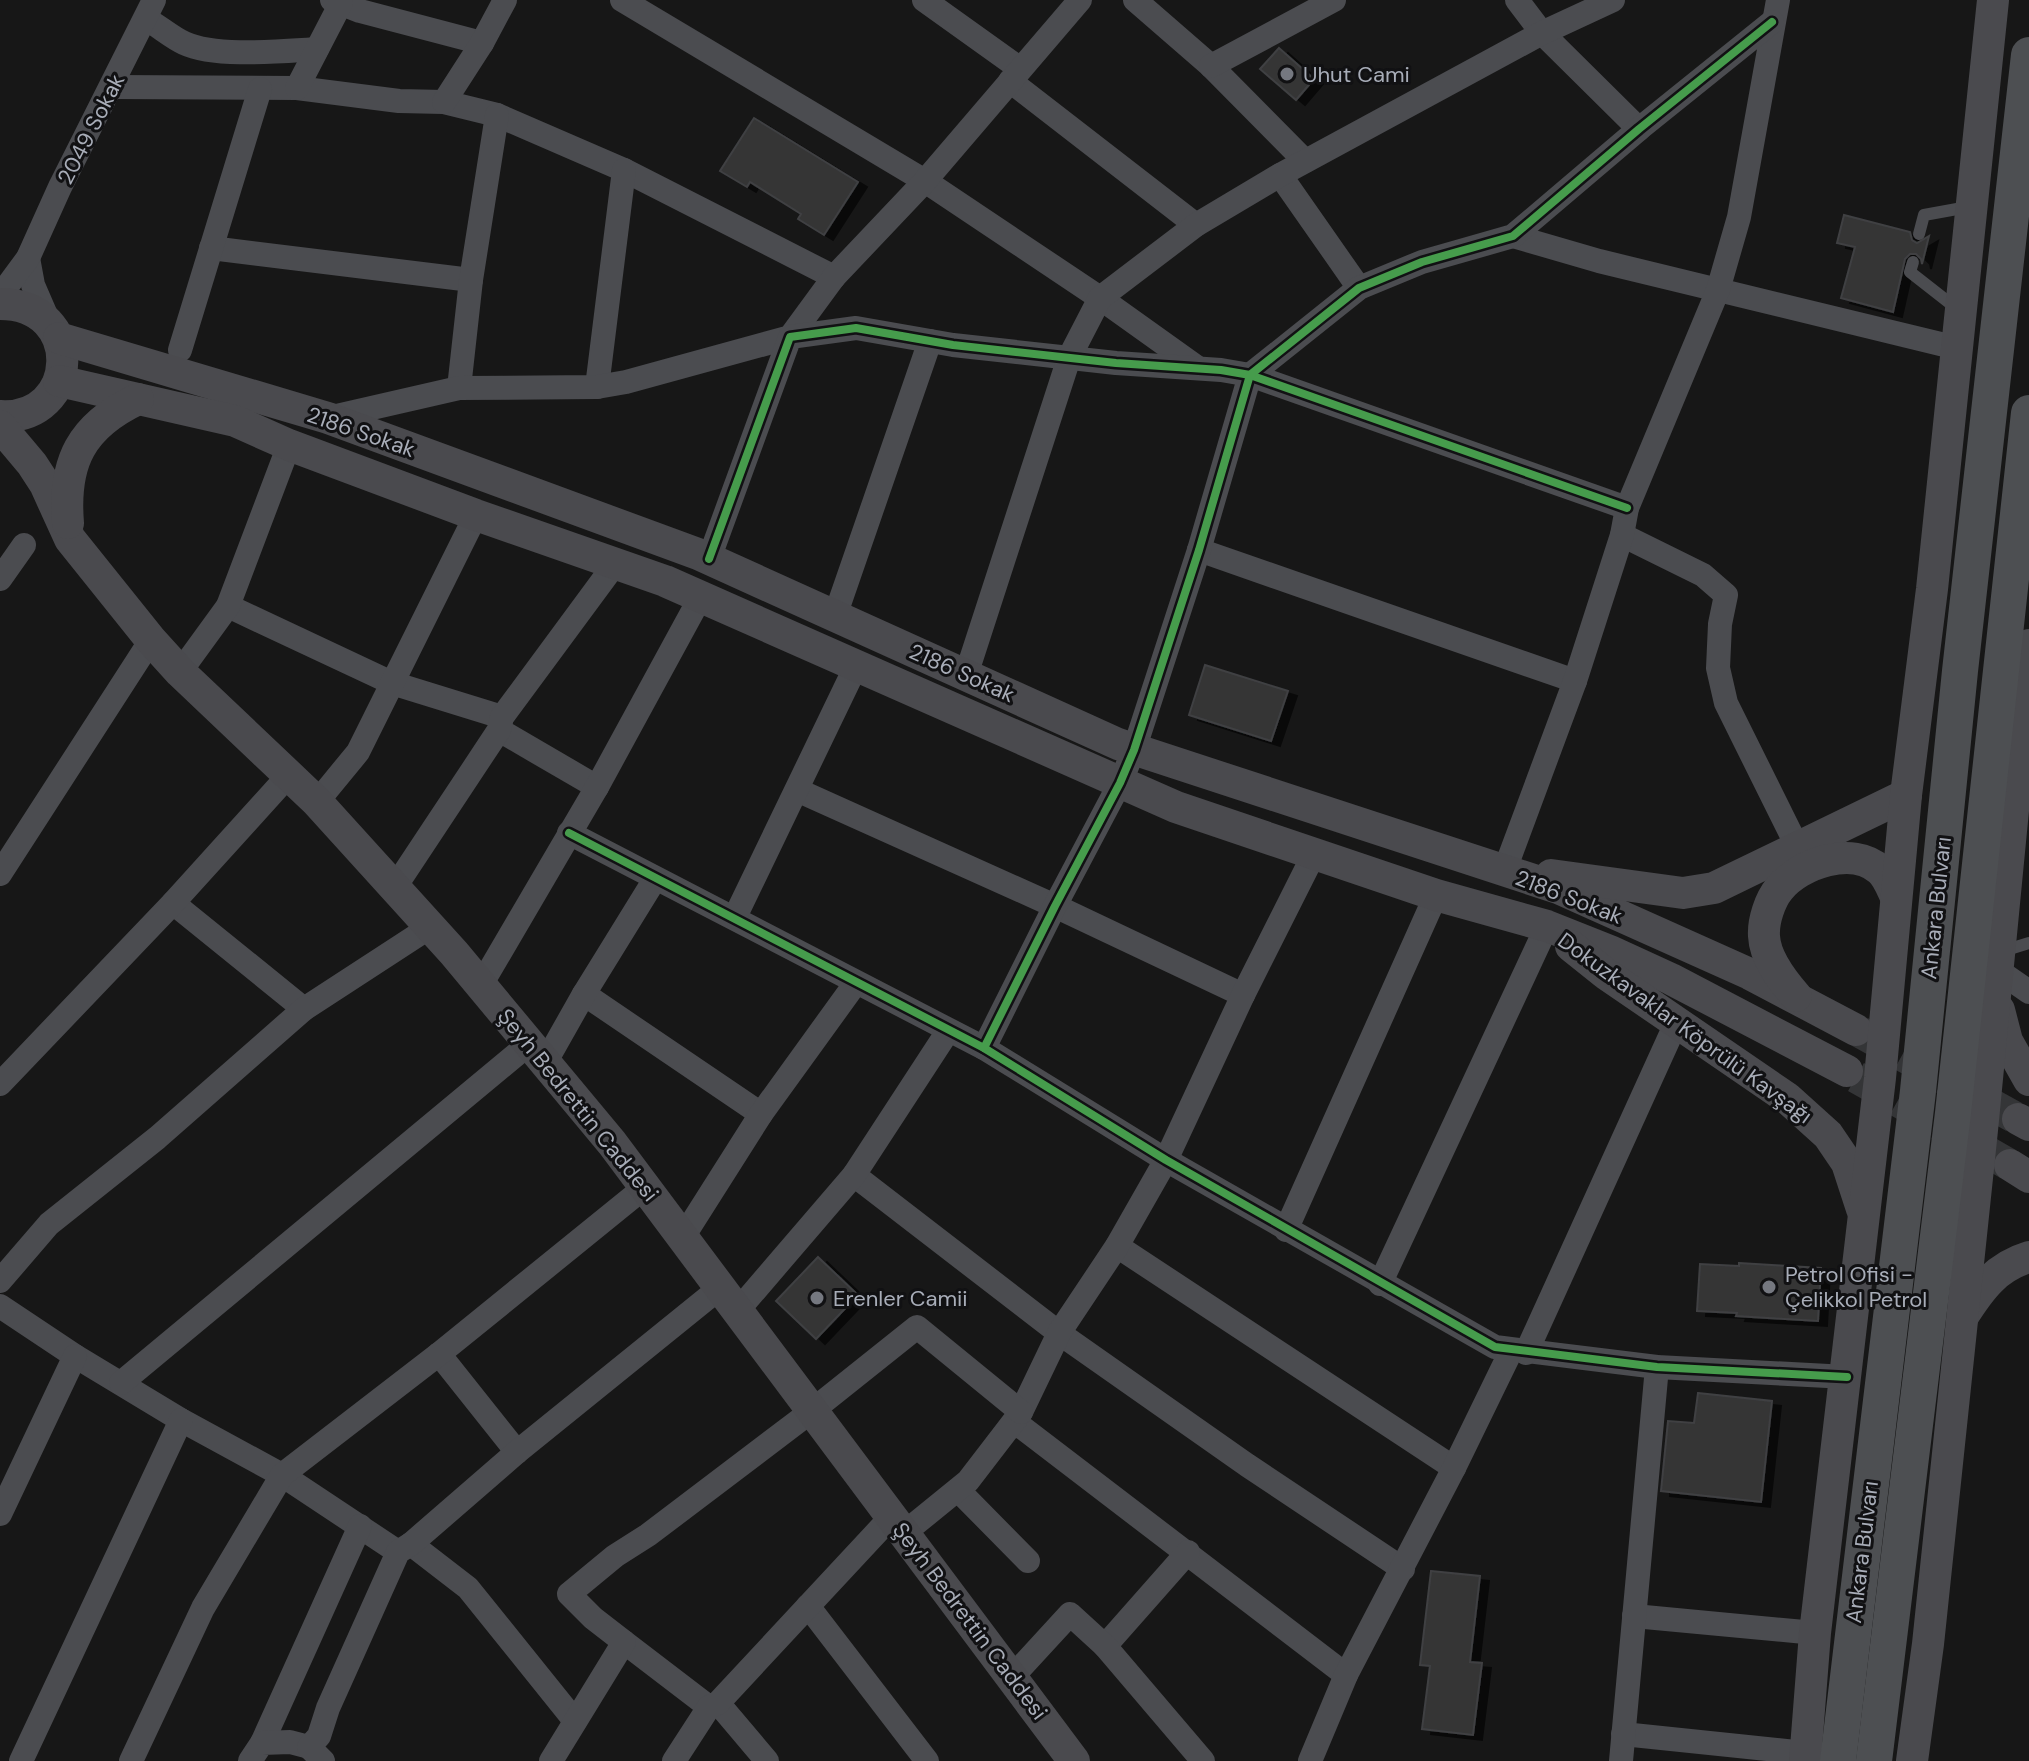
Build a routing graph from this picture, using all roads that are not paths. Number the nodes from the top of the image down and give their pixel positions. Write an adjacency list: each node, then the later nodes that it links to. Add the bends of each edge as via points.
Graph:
1 (505, 0): 15 (street)
2 (622, 0): 29 (street)
3 (924, 0): 19 (street)
4 (1080, 0): 19 (street)
5 (1135, 0): 18 (street)
6 (1334, 0): 18 (street)
7 (1517, 0): 14 (street)
8 (1613, 0): 14 (street)
9 (1993, 0): 30 (main road, Ankara Bulvarı)
10 (337, 2): 12 (street, via 360,11); 16 (street)
11 (150, 9): 16 (street, via 186,44 259,52); 20 (street, 2049 Sokak)
12 (405, 11): 15 (street)
13 (1775, 11): 25 (street); 40 (street, via 1739,217)
14 (1542, 33): 25 (street); 26 (street)
15 (482, 43): 23 (street)
16 (317, 49): 21 (street)
17 (2029, 55): 150 (main road, Ankara Bulvarı, via 1918,1091)
18 (1211, 66): 26 (street)
19 (1015, 75): 29 (street); 31 (street)
20 (113, 87): 22 (street); 35 (street, 2049 Sokak)
21 (297, 88): 22 (street); 23 (street)
22 (260, 89): 34 (street)
23 (444, 102): 24 (street)
24 (497, 115): 27 (street); 38 (street)
25 (1639, 129): 33 (street)
26 (1305, 161): 28 (street)
27 (624, 170): 37 (street); 53 (street)
28 (1280, 175): 31 (street); 39 (street)
29 (925, 181): 37 (street); 42 (street)
30 (1971, 206): 32 (lane, via 1924,215); 44 (main road, Ankara Bulvarı)
31 (1196, 225): 42 (street)
32 (1919, 234)
33 (1513, 236): 39 (street, via 1422,262); 40 (street)
34 (211, 248): 38 (street); 49 (street)
35 (28, 258): 41 (street, 2049 Sokak); 45 (street, via 33,285)
36 (1913, 262): 44 (lane, via 1910,272)
37 (834, 277): 46 (street)
38 (471, 280): 54 (street)
39 (1359, 288): 52 (street)
40 (1718, 290): 48 (street); 63 (street)
41 (0, 296)
42 (1100, 298): 50 (street); 51 (street)
43 (0, 304): 45 (main road, 2186 Sokak, via 34,310)
44 (1961, 311): 48 (main road, Ankara Bulvarı)
45 (54, 330): 55 (main road, Şeyh Bedrettin Caddesi, via 63,357); 59 (main road, 2186 Sokak)
46 (790, 337): 47 (street, via 856,328); 53 (street); 69 (street)
47 (930, 341): 50 (street); 74 (street)
48 (1957, 348): 89 (main road, Ankara Bulvarı)
49 (180, 350)
50 (1069, 358): 51 (street); 79 (street)
51 (1198, 368): 52 (street)
52 (1250, 375): 63 (street); 68 (street)
53 (597, 387): 54 (street)
54 (459, 388): 59 (street)
55 (52, 391): 56 (main road, 2186 Sokak); 58 (main road, via 40,406); 62 (main road, Şeyh Bedrettin Caddesi, via 40,437)
56 (138, 399): 61 (main road, 2186 Sokak, via 235,421); 66 (main road, via 94,426 79,450 66,496)
57 (2029, 413): 149 (main road, Ankara Bulvarı)
58 (0, 416)
59 (328, 418): 69 (main road, 2186 Sokak)
60 (0, 426): 62 (main road, Şeyh Bedrettin Caddesi)
61 (289, 445): 64 (main road, 2186 Sokak); 73 (street)
62 (45, 484): 66 (main road, Şeyh Bedrettin Caddesi)
63 (1627, 508): 65 (street)
64 (476, 515): 70 (main road, 2186 Sokak); 81 (street)
65 (1622, 535): 80 (street); 92 (street, via 1703,575 1726,595 1718,668 1726,703)
66 (70, 539): 75 (main road, Şeyh Bedrettin Caddesi)
67 (24, 545): 71 (street)
68 (1199, 550): 80 (street); 83 (street)
69 (709, 559): 74 (main road, 2186 Sokak)
70 (615, 564): 72 (main road, 2186 Sokak); 82 (street)
71 (0, 579)
72 (700, 598): 77 (main road, 2186 Sokak); 87 (street)
73 (228, 606): 78 (street); 81 (street)
74 (835, 616): 79 (main road, 2186 Sokak)
75 (151, 640): 78 (main road, Şeyh Bedrettin Caddesi); 95 (street)
76 (2029, 645): 84 (main road)
77 (856, 666): 86 (main road, 2186 Sokak); 88 (street)
78 (180, 672): 85 (main road, Şeyh Bedrettin Caddesi)
79 (966, 675): 83 (main road, 2186 Sokak)
80 (1575, 681): 94 (street)
81 (392, 683): 82 (street); 90 (street, via 358,752)
82 (500, 724): 87 (street); 97 (street)
83 (1134, 750): 86 (street); 94 (main road, 2186 Sokak)
84 (2024, 762): 105 (main road)
85 (288, 776): 90 (main road, Şeyh Bedrettin Caddesi); 100 (street)
86 (1120, 783): 93 (main road, 2186 Sokak); 101 (street)
87 (597, 787): 91 (street)
88 (797, 790): 101 (street); 102 (street)
89 (1906, 795): 92 (main road); 99 (main road, Ankara Bulvarı)
90 (317, 802): 97 (main road, Şeyh Bedrettin Caddesi)
91 (569, 833): 96 (street); 107 (street)
92 (1797, 846): 94 (main road, via 1714,888 1683,893)
93 (1314, 854): 98 (main road, 2186 Sokak); 110 (street)
94 (1504, 872): 111 (main road, 2186 Sokak, via 1572,894)
95 (0, 874)
96 (655, 879): 102 (street); 109 (street)
97 (395, 887): 104 (main road, Şeyh Bedrettin Caddesi)
98 (1436, 895): 103 (main road, 2186 Sokak); 126 (street)
99 (1896, 897): 111 (main road, via 1880,870 1853,859 1815,864 1779,889 1764,938 1780,977); 125 (main road, Ankara Bulvarı)
100 (173, 903): 112 (street); 120 (street)
101 (1055, 906): 110 (street); 116 (street)
102 (735, 917): 106 (street)
103 (1547, 926): 113 (main road, Dokuzkavaklar Köprülü Kavşağı); 118 (main road, 2186 Sokak, via 1671,979); 131 (street)
104 (430, 927): 107 (main road, Şeyh Bedrettin Caddesi); 112 (street)
105 (2005, 964): 108 (street); 119 (main road, via 2007,1041); 134 (main road)
106 (855, 984): 115 (street); 121 (street)
107 (481, 985): 117 (main road, Şeyh Bedrettin Caddesi)
108 (2029, 992)
109 (584, 994): 117 (street); 121 (street)
110 (1243, 995): 122 (street)
111 (1800, 1001): 114 (main road, 2186 Sokak)
112 (304, 1009): 130 (street, via 49,1224)
113 (1677, 1021): 125 (main road, Dokuzkavaklar Köprülü Kavşağı, via 1787,1098 1828,1135 1847,1163); 136 (street)
114 (1856, 1030)
115 (948, 1031): 116 (street); 123 (street)
116 (984, 1048): 122 (street)
117 (538, 1053): 124 (main road, Şeyh Bedrettin Caddesi); 140 (street)
118 (1847, 1071)
119 (2029, 1080)
120 (0, 1084)
121 (761, 1114): 127 (street)
122 (1166, 1160): 126 (street); 128 (street)
123 (854, 1175): 132 (street); 135 (street)
124 (645, 1187): 127 (main road, Şeyh Bedrettin Caddesi); 137 (street)
125 (1865, 1217): 141 (main road, Ankara Bulvarı)
126 (1286, 1230): 131 (street)
127 (683, 1237): 132 (main road, Şeyh Bedrettin Caddesi)
128 (1117, 1246): 135 (street); 147 (street)
129 (2029, 1257): 134 (main road, via 2002,1267)
130 (0, 1281)
131 (1380, 1284): 136 (street, via 1495,1347)
132 (730, 1298): 143 (main road, Şeyh Bedrettin Caddesi); 146 (street)
133 (0, 1306): 138 (street)
134 (1961, 1319): 142 (main road)
135 (1059, 1333): 144 (street); 158 (street)
136 (1519, 1352): 139 (street); 147 (street)
137 (439, 1354): 146 (street); 148 (street)
138 (75, 1356): 140 (street); 152 (street)
139 (1657, 1367): 141 (street); 160 (street)
140 (121, 1383): 145 (street)
141 (1845, 1392): 150 (main road); 161 (main road, Ankara Bulvarı)
142 (1953, 1400): 149 (main road); 183 (main road)
143 (813, 1410): 144 (street, via 917,1327); 153 (main road, Şeyh Bedrettin Caddesi); 162 (street, via 569,1594)
144 (1018, 1417): 151 (street); 156 (street)
145 (181, 1420): 148 (street); 172 (street)
146 (517, 1452): 155 (street)
147 (1454, 1468): 158 (street)
148 (282, 1475): 154 (street); 173 (street, via 203,1608)
149 (1909, 1482): 182 (main road, Ankara Bulvarı)
150 (1869, 1487): 171 (main road, Ankara Bulvarı)
151 (958, 1490): 153 (street); 157 (street)
152 (0, 1514)
153 (898, 1525): 159 (street); 165 (main road, Şeyh Bedrettin Caddesi)
154 (360, 1526): 155 (street); 169 (street)
155 (405, 1548): 167 (street, via 468,1588); 170 (street, via 328,1708)
156 (1188, 1552): 163 (street); 164 (street)
157 (1028, 1561)
158 (1403, 1569): 164 (street)
159 (808, 1606): 166 (street); 177 (street)
160 (1634, 1616): 161 (street); 168 (street)
161 (1815, 1633): 171 (main road, Ankara Bulvarı)
162 (624, 1642): 166 (street); 167 (street)
163 (1105, 1646): 165 (street, via 1070,1614); 179 (street)
164 (1346, 1675): 180 (street)
165 (1012, 1677): 178 (main road, Şeyh Bedrettin Caddesi)
166 (714, 1705): 175 (street); 176 (street)
167 (575, 1721): 174 (street)
168 (1623, 1734): 171 (street); 181 (street)
169 (256, 1752): 170 (street, via 290,1742)
170 (316, 1754)
171 (1816, 1758)
172 (21, 1761)
173 (131, 1761)
174 (551, 1761)
175 (674, 1761)
176 (767, 1761)
177 (927, 1761)
178 (1074, 1761)
179 (1203, 1761)
180 (1310, 1761)
181 (1621, 1761)
182 (1874, 1761)
183 (1912, 1761)

